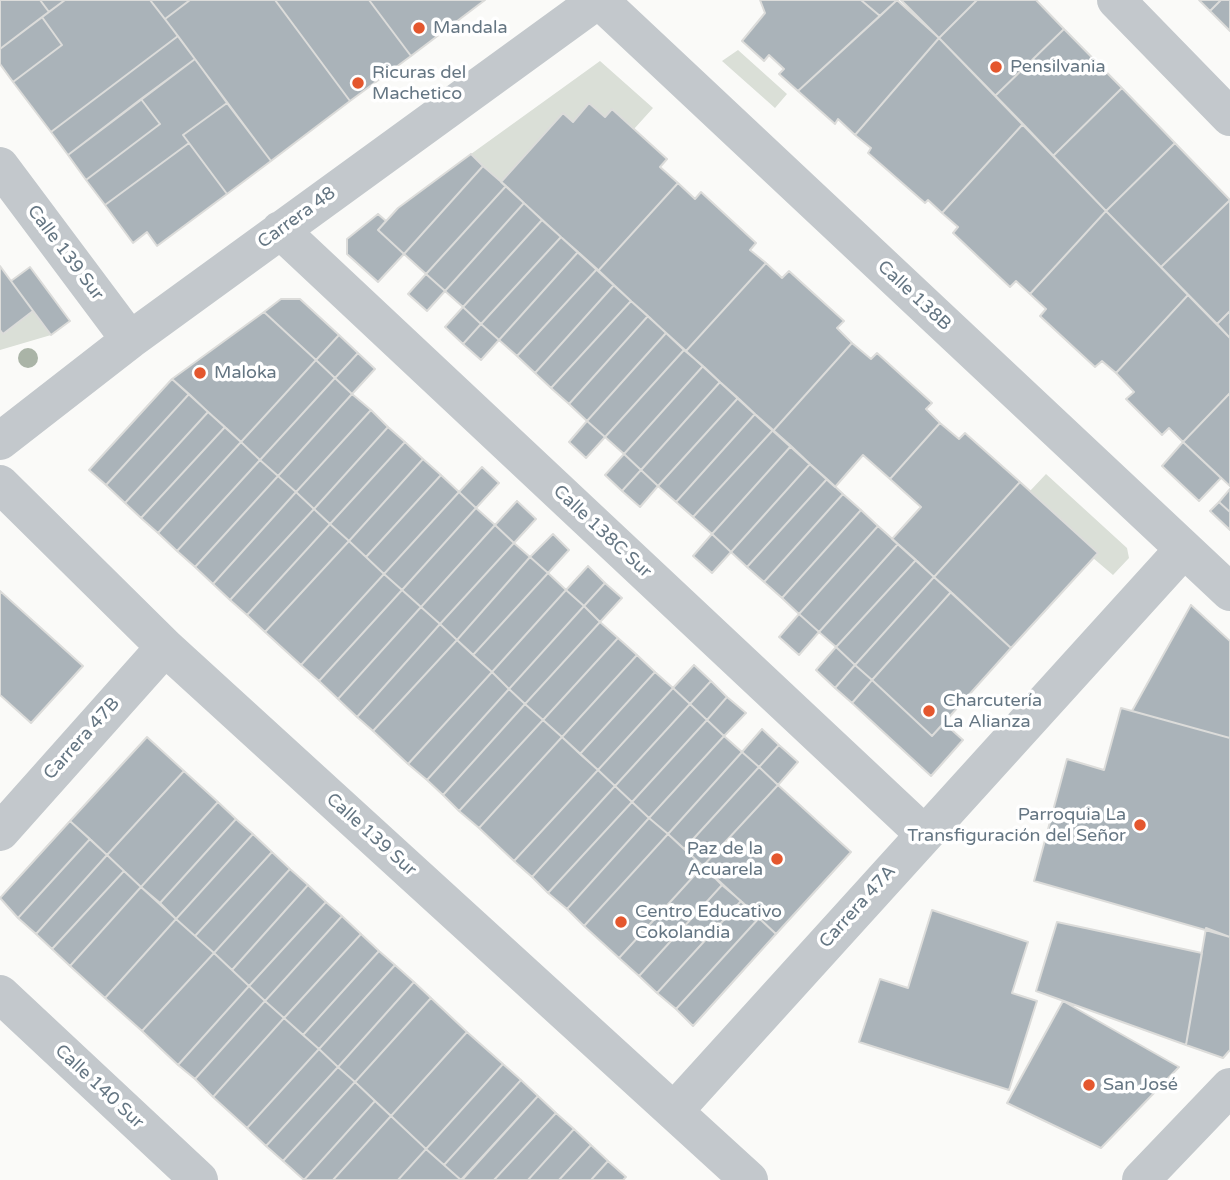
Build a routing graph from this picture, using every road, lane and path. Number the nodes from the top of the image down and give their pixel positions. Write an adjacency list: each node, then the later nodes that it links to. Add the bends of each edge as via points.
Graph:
1 (599, 0): 5 (street, Carrera 48); 9 (street, Calle 138B)
2 (1116, 0): 3 (street)
3 (1230, 117)
4 (0, 166): 6 (street, Calle 139 Sur)
5 (279, 230): 6 (street, Carrera 48); 13 (street, Calle 138C Sur)
6 (130, 340): 7 (street, Carrera 48)
7 (0, 441)
8 (0, 484): 11 (street, Calle 139 Sur)
9 (1184, 549): 10 (street, Calle 138B); 13 (street, Carrera 47A)
10 (1230, 592)
11 (165, 648): 12 (street, Carrera 47B); 16 (street, Calle 139 Sur)
12 (0, 832)
13 (925, 834): 16 (street, Carrera 47A)
14 (0, 994): 17 (street, Calle 140 Sur)
15 (1227, 1096): 19 (street)
16 (675, 1110): 18 (street, Calle 139 Sur)
17 (199, 1180)
18 (749, 1180)
19 (1141, 1180)

